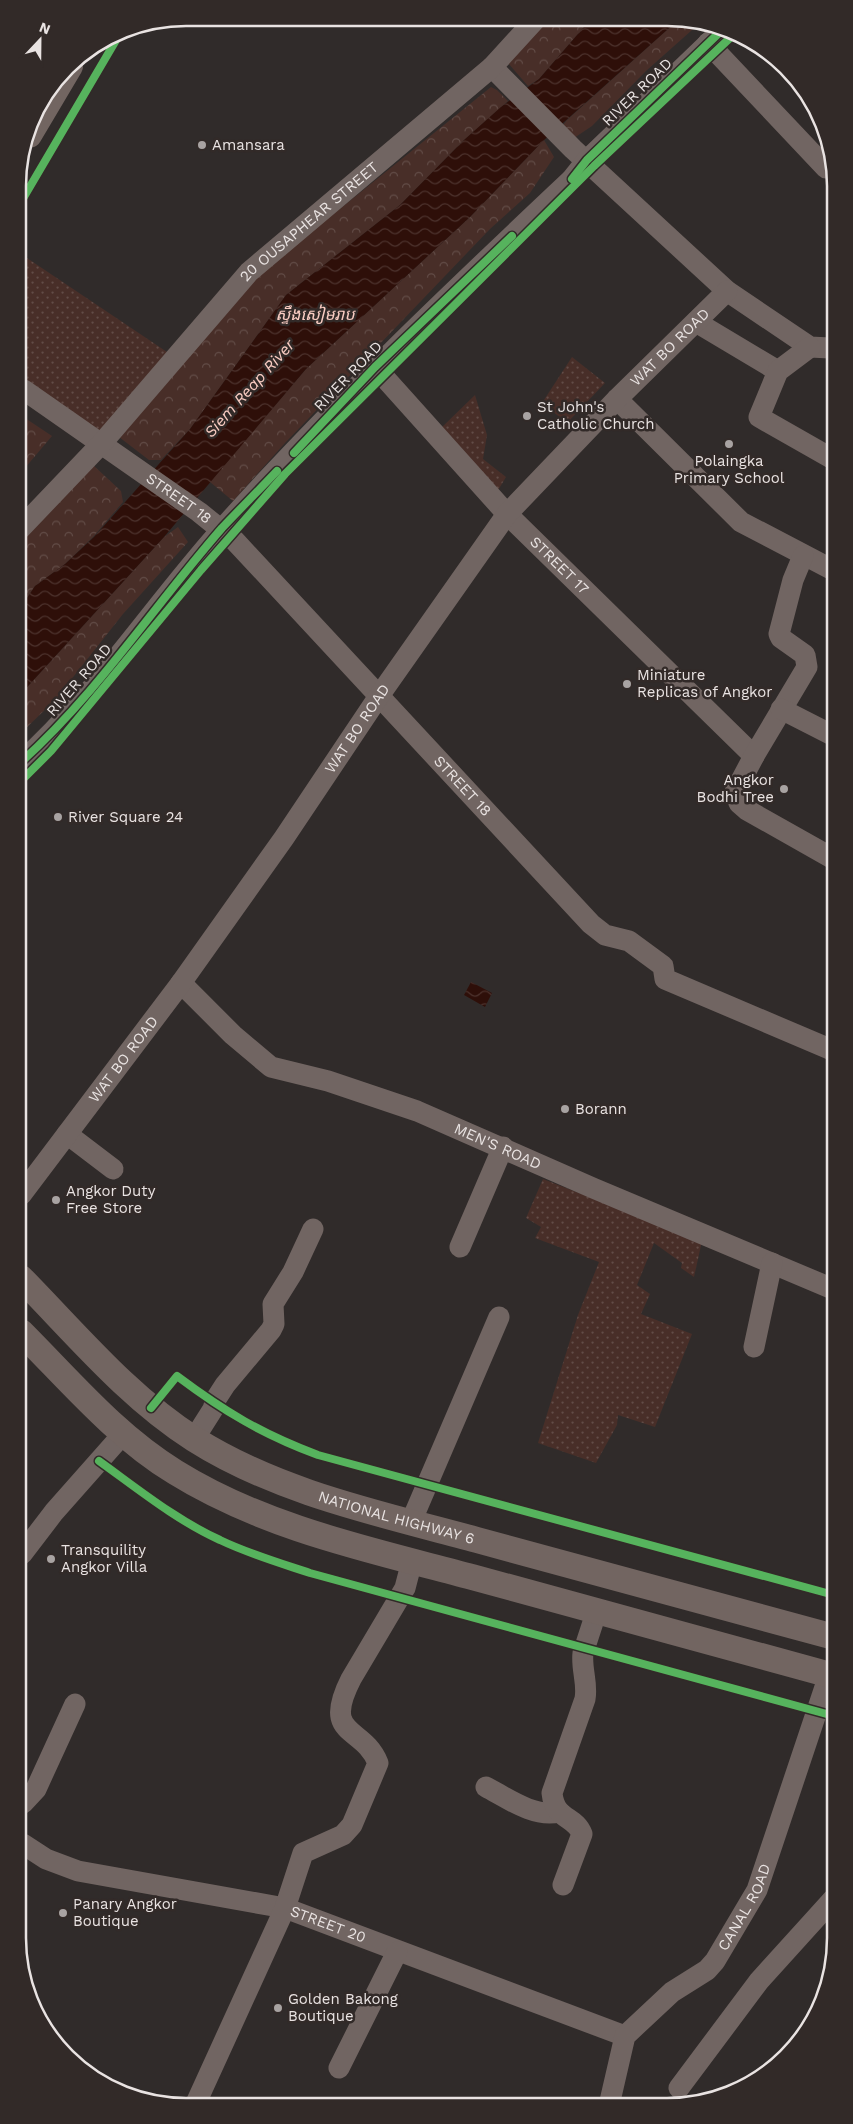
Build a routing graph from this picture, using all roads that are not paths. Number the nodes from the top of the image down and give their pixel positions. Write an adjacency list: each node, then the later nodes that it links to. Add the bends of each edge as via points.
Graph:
1 (527, 26): 3 (street, 20 OUSAPHEAR STREET)
2 (714, 37): 4 (street, RIVER ROAD); 5 (street)
3 (492, 66): 4 (street); 13 (street, 20 OUSAPHEAR STREET, via 249,272)
4 (580, 154): 6 (street); 9 (street, RIVER ROAD, via 571,180)
5 (825, 167)
6 (727, 291): 7 (street, WAT BO ROAD); 8 (street)
7 (696, 322): 10 (street); 12 (street, WAT BO ROAD)
8 (820, 348): 10 (street)
9 (375, 367): 15 (street, STREET 17); 17 (street, RIVER ROAD)
10 (778, 371): 14 (street, via 759,417)
11 (27, 393): 13 (street)
12 (617, 399): 15 (street, WAT BO ROAD); 18 (street, via 741,522)
13 (102, 443): 16 (street, 20 OUSAPHEAR STREET); 17 (street, STREET 18)
14 (827, 456)
15 (507, 514): 20 (street, WAT BO ROAD); 23 (street, STREET 17)
16 (27, 522)
17 (222, 529): 20 (street, STREET 18); 24 (street, RIVER ROAD, via 141,629 48,737)
18 (803, 556): 19 (street); 21 (street, via 779,634 805,655 807,667)
19 (827, 567)
20 (379, 696): 26 (street, WAT BO ROAD); 27 (street, STREET 18, via 591,924 605,935 629,941 663,966 665,979)
21 (781, 709): 22 (street); 23 (street)
22 (827, 732)
23 (754, 756): 25 (street, via 735,792 739,802 747,810)
24 (27, 757)
25 (827, 855)
26 (181, 983): 28 (street, WAT BO ROAD); 29 (street, MEN'S ROAD, via 233,1035 272,1067 328,1081 417,1111)
27 (827, 1048)
28 (67, 1134): 30 (street); 31 (street, WAT BO ROAD)
29 (503, 1147): 33 (street); 34 (street, MEN'S ROAD)
30 (113, 1169)
31 (26, 1187)
32 (313, 1229): 41 (street, via 293,1272 273,1304 274,1324 271,1330 225,1384)
33 (460, 1247)
34 (772, 1263): 36 (street, MEN'S ROAD); 39 (street)
35 (26, 1284): 41 (main road, NATIONAL HIGHWAY 6, via 133,1393)
36 (826, 1286)
37 (499, 1317): 42 (street)
38 (26, 1337): 40 (main road)
39 (754, 1347)
40 (123, 1434): 43 (street); 44 (main road, via 173,1471 250,1511 294,1528)
41 (194, 1439): 42 (main road, NATIONAL HIGHWAY 6, via 225,1457 302,1489)
42 (411, 1522): 46 (main road, NATIONAL HIGHWAY 6)
43 (26, 1548)
44 (412, 1561): 45 (main road); 56 (street, via 405,1588 351,1679 340,1712 346,1729 374,1754 378,1763 352,1825 343,1835 310,1847 303,1853)
45 (597, 1610): 47 (main road); 52 (street, via 582,1660 587,1686 585,1700 552,1793)
46 (826, 1634)
47 (826, 1673)
48 (826, 1692): 58 (street, CANAL ROAD, via 757,1890 749,1904 707,1970 672,1992)
49 (75, 1704): 51 (street, via 36,1789)
50 (486, 1787): 52 (street, via 526,1808 550,1814)
51 (26, 1800)
52 (559, 1812): 54 (street, via 580,1828 582,1834)
53 (26, 1846): 56 (street, STREET 20, via 46,1859 78,1871)
54 (563, 1886)
55 (826, 1907): 60 (street, via 759,1981)
56 (285, 1908): 57 (street, STREET 20); 61 (street)
57 (397, 1952): 58 (street, STREET 20); 59 (street)
58 (625, 2036): 62 (street)
59 (339, 2068)
60 (679, 2088)
61 (198, 2098)
62 (611, 2098)

